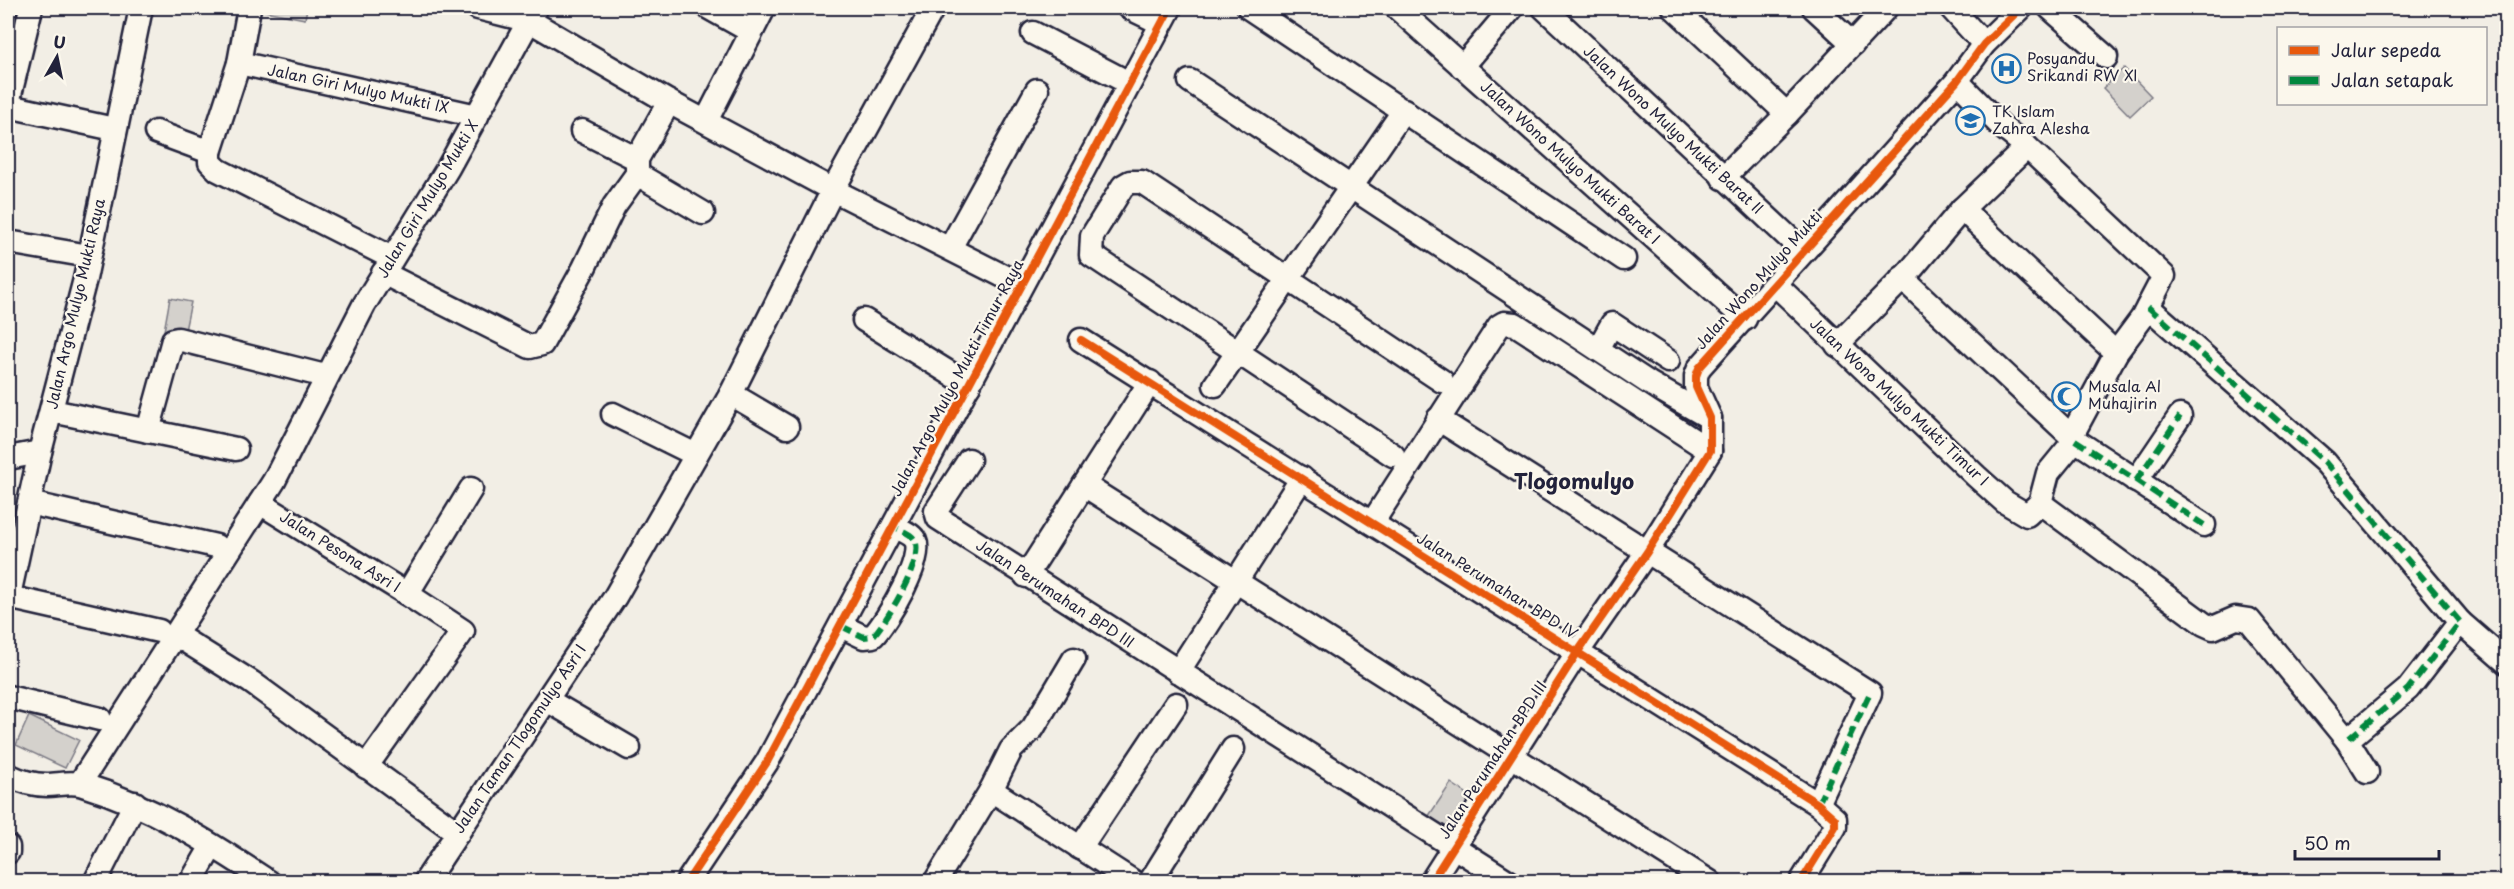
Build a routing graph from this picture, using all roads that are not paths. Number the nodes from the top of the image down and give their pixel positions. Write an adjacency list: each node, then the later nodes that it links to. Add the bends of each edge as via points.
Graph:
1 (31, 8): 33 (street)
2 (141, 8): 38 (street, Jalan Argo Mulyo Mukti Raya)
3 (249, 8): 26 (street)
4 (478, 8): 19 (street)
5 (709, 8): 21 (street)
6 (764, 8): 21 (street)
7 (933, 8): 46 (street, Jalan Taman Tlogomulyo Asri I)
8 (1130, 8): 20 (street)
9 (1248, 8): 34 (street)
10 (1397, 8): 27 (street, Jalan Wono Mulyo Mukti Barat I)
11 (1512, 8): 27 (street)
12 (1545, 8): 44 (street, Jalan Wono Mulyo Mukti Barat II)
13 (1674, 8): 35 (street)
14 (1814, 8): 23 (street)
15 (1886, 8): 23 (street)
16 (1951, 8): 24 (street)
17 (2020, 8): 24 (street, Jalan Wono Mulyo Mukti)
18 (2050, 8): 25 (street)
19 (533, 14): 32 (street); 36 (street, Jalan Giri Mulyo Mukti X)
20 (1166, 15): 30 (street, Jalan Argo Mulyo Mukti Timur Raya)
21 (750, 30): 37 (street)
22 (1033, 33): 30 (street)
23 (1853, 44): 35 (street)
24 (1984, 44): 29 (street, Jalan Wono Mulyo Mukti)
25 (2106, 57)
26 (239, 63): 36 (street, Jalan Giri Mulyo Mukti IX); 42 (street)
27 (1462, 67): 60 (street, Jalan Wono Mulyo Mukti Barat I)
28 (1190, 81): 45 (street)
29 (1957, 81): 41 (street); 51 (street, Jalan Wono Mulyo Mukti)
30 (1129, 83): 58 (street, Jalan Argo Mulyo Mukti Timur Raya)
31 (1036, 90): 50 (street)
32 (669, 102): 37 (street); 43 (street)
33 (8, 104): 38 (street)
34 (1404, 110): 45 (street); 53 (street)
35 (1787, 114): 44 (street)
36 (477, 116): 54 (street, Jalan Giri Mulyo Mukti X)
37 (706, 121): 46 (street, Jalan Argo Mulyo Mukti Timur Raya)
38 (114, 129): 52 (street, Jalan Argo Mulyo Mukti Raya)
39 (582, 131): 43 (street)
40 (156, 132): 42 (street)
41 (2027, 147): 47 (street); 59 (street, via 2164,276)
42 (210, 152): 54 (street, via 210,162 218,170)
43 (637, 167): 48 (street); 54 (street, via 542,344 530,346)
44 (1723, 178): 51 (street, Jalan Wono Mulyo Mukti Barat II)
45 (1351, 187): 55 (street); 64 (street)
46 (832, 190): 50 (street, Jalan Argo Mulyo Mukti Timur Raya); 73 (street, Jalan Taman Tlogomulyo Asri I)
47 (1962, 209): 56 (street); 66 (street)
48 (703, 213)
49 (8, 242): 52 (street)
50 (950, 248): 58 (street, Jalan Argo Mulyo Mukti Timur Raya)
51 (1803, 251): 57 (street, Jalan Wono Mulyo Mukti)
52 (90, 256): 74 (street, Jalan Argo Mulyo Mukti Raya)
53 (1624, 259)
54 (388, 265): 68 (street, Jalan Giri Mulyo Mukti X)
55 (1289, 278): 65 (street); 65 (street, via 1142,182 1123,186 1092,236 1091,255); 69 (street)
56 (1902, 278): 63 (street); 81 (street)
57 (1775, 284): 60 (street, Jalan Wono Mulyo Mukti); 63 (street, Jalan Wono Mulyo Mukti Timur I)
58 (1021, 285): 71 (street, Jalan Argo Mulyo Mukti Timur Raya)
59 (2148, 307): 66 (street); 106 (street, via 2325,462)
60 (1745, 319): 77 (street, Jalan Wono Mulyo Mukti, via 1696,376 1696,387)
61 (864, 320): 71 (street)
62 (1081, 340): 70 (street, Jalan Perumahan BPD IV)
63 (1837, 345): 95 (street, Jalan Wono Mulyo Mukti Timur I, via 2005,502)
64 (1598, 349): 67 (street, via 1612,324); 77 (street)
65 (1238, 351): 72 (street); 86 (street)
66 (2116, 353): 81 (street)
67 (1668, 361)
68 (325, 376): 80 (street, via 173,340); 94 (street)
69 (1442, 381)
70 (1150, 382): 89 (street, Jalan Perumahan BPD IV); 91 (street)
71 (969, 385): 98 (street, Jalan Argo Mulyo Mukti Timur Raya)
72 (1215, 385)
73 (731, 394): 79 (street); 85 (street, Jalan Taman Tlogomulyo Asri I)
74 (52, 411): 80 (street); 84 (street, Jalan Argo Mulyo Mukti Raya)
75 (613, 414): 85 (street)
76 (2180, 416): 90 (street)
77 (1710, 418): 83 (street, Jalan Wono Mulyo Mukti)
78 (1438, 419): 83 (street, via 1499,326 1515,324); 96 (street); 101 (street)
79 (787, 427)
80 (148, 431): 82 (street)
81 (2073, 437): 90 (street); 95 (street, via 2048,473)
82 (236, 449)
83 (1710, 451): 101 (street)
84 (40, 452): 87 (street); 93 (street, Jalan Argo Mulyo Mukti Raya)
85 (696, 455): 114 (street, Jalan Taman Tlogomulyo Asri I, via 615,597)
86 (1392, 455)
87 (8, 458)
88 (969, 460): 102 (street, Jalan Perumahan BPD III, via 936,511 938,519)
89 (1302, 478): 96 (street, Jalan Perumahan BPD IV); 103 (street)
90 (2136, 481): 97 (street)
91 (1084, 485): 102 (street); 103 (street, Jalan Perumahan BPD III)
92 (471, 489): 104 (street, Jalan Pesona Asri I)
93 (28, 503): 99 (street, Jalan Argo Mulyo Mukti Raya); 100 (street)
94 (260, 503): 104 (street, Jalan Pesona Asri I); 108 (street)
95 (2033, 508): 117 (street, Jalan Wono Mulyo Mukti Timur I, via 2204,624 2213,628 2236,618 2249,620)
96 (1371, 523): 109 (street, Jalan Perumahan BPD IV)
97 (2204, 525)
98 (900, 530): 107 (street, Jalan Argo Mulyo Mukti Timur Raya); 107 (street, via 914,539 915,566 876,633 869,637)
99 (14, 545): 105 (street, Jalan Argo Mulyo Mukti Raya)
100 (216, 546)
101 (1647, 552): 109 (street); 127 (street, via 1870,693)
102 (1026, 576): 112 (street, Jalan Perumahan BPD III)
103 (1236, 581): 112 (street); 120 (street, Jalan Perumahan BPD III)
104 (407, 594): 121 (street, via 464,631)
105 (8, 598): 108 (street)
106 (2460, 622): 111 (street); 117 (street, via 2408,689)
107 (849, 630): 138 (street, Jalan Argo Mulyo Mukti Timur Raya)
108 (167, 633): 121 (street, via 251,682); 124 (street)
109 (1577, 653): 120 (street, Jalan Perumahan BPD III); 127 (street, Jalan Perumahan BPD IV)
110 (1074, 659): 125 (street, via 1033,728 1011,750)
111 (2506, 662)
112 (1178, 672): 131 (street, Jalan Perumahan BPD III)
113 (8, 697): 116 (street)
114 (547, 699): 118 (street); 128 (street, Jalan Taman Tlogomulyo Asri I)
115 (1176, 704): 132 (street)
116 (100, 719)
117 (2347, 740): 122 (street, Jalan Wono Mulyo Mukti Timur I)
118 (629, 748)
119 (1233, 749): 141 (street)
120 (1512, 756): 131 (street, Jalan Perumahan BPD III); 144 (street, Jalan Perumahan BPD III)
121 (366, 767): 128 (street)
122 (2367, 772)
123 (8, 775): 124 (street, via 44,785)
124 (80, 783): 126 (street)
125 (991, 790): 132 (street); 139 (street)
126 (135, 803): 129 (street); 134 (street)
127 (1818, 804): 145 (street, Jalan Perumahan BPD IV, via 1835,819 1835,827)
128 (458, 834): 137 (street, Jalan Taman Tlogomulyo Asri I)
129 (212, 846): 135 (street); 136 (street)
130 (8, 847): 133 (street)
131 (1454, 847): 142 (street, Jalan Perumahan BPD III); 143 (street)
132 (1080, 848): 140 (street)
133 (8, 852)
134 (95, 882)
135 (190, 882)
136 (269, 882)
137 (425, 882)
138 (687, 882)
139 (935, 882)
140 (1134, 882)
141 (1150, 882)
142 (1431, 882)
143 (1509, 882)
144 (1710, 882)
145 (1801, 882)

